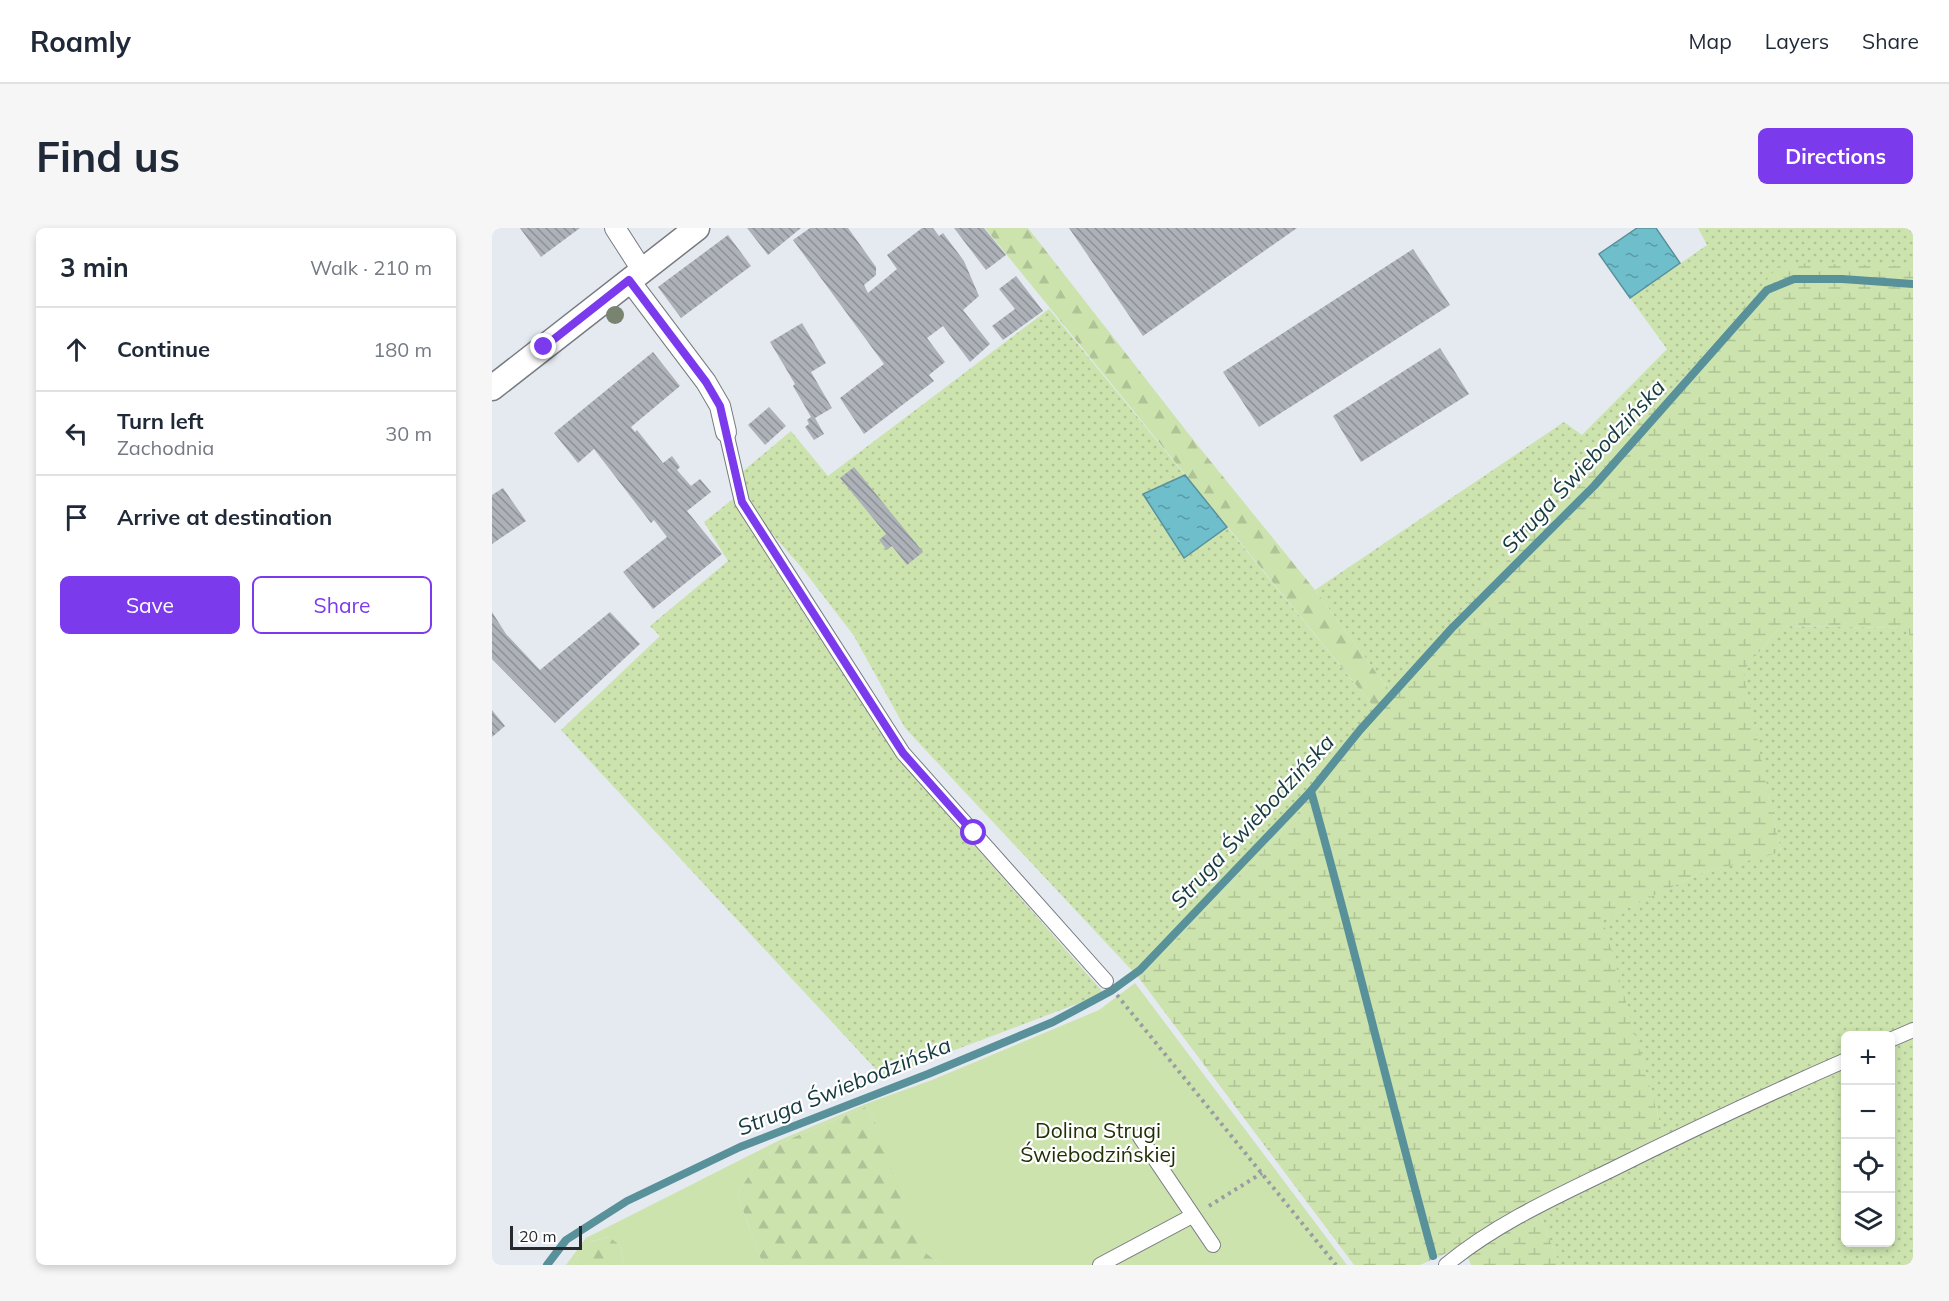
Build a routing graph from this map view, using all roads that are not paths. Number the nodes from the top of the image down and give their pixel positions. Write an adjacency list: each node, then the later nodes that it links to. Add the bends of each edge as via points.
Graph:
1 (615, 228): 3 (street)
2 (697, 228): 3 (street)
3 (636, 275): 4 (street); 5 (street, via 720,406)
4 (492, 388)
5 (726, 432): 6 (street, via 742,502 903,753)
6 (1106, 981)
7 (1913, 1030): 8 (street)
8 (1895, 1038)
9 (1841, 1062): 14 (street, via 1575,1188 1478,1240)
10 (1140, 1137): 11 (street)
11 (1192, 1216): 12 (street); 13 (street)
12 (1213, 1245)
13 (1100, 1265)
14 (1446, 1265)

